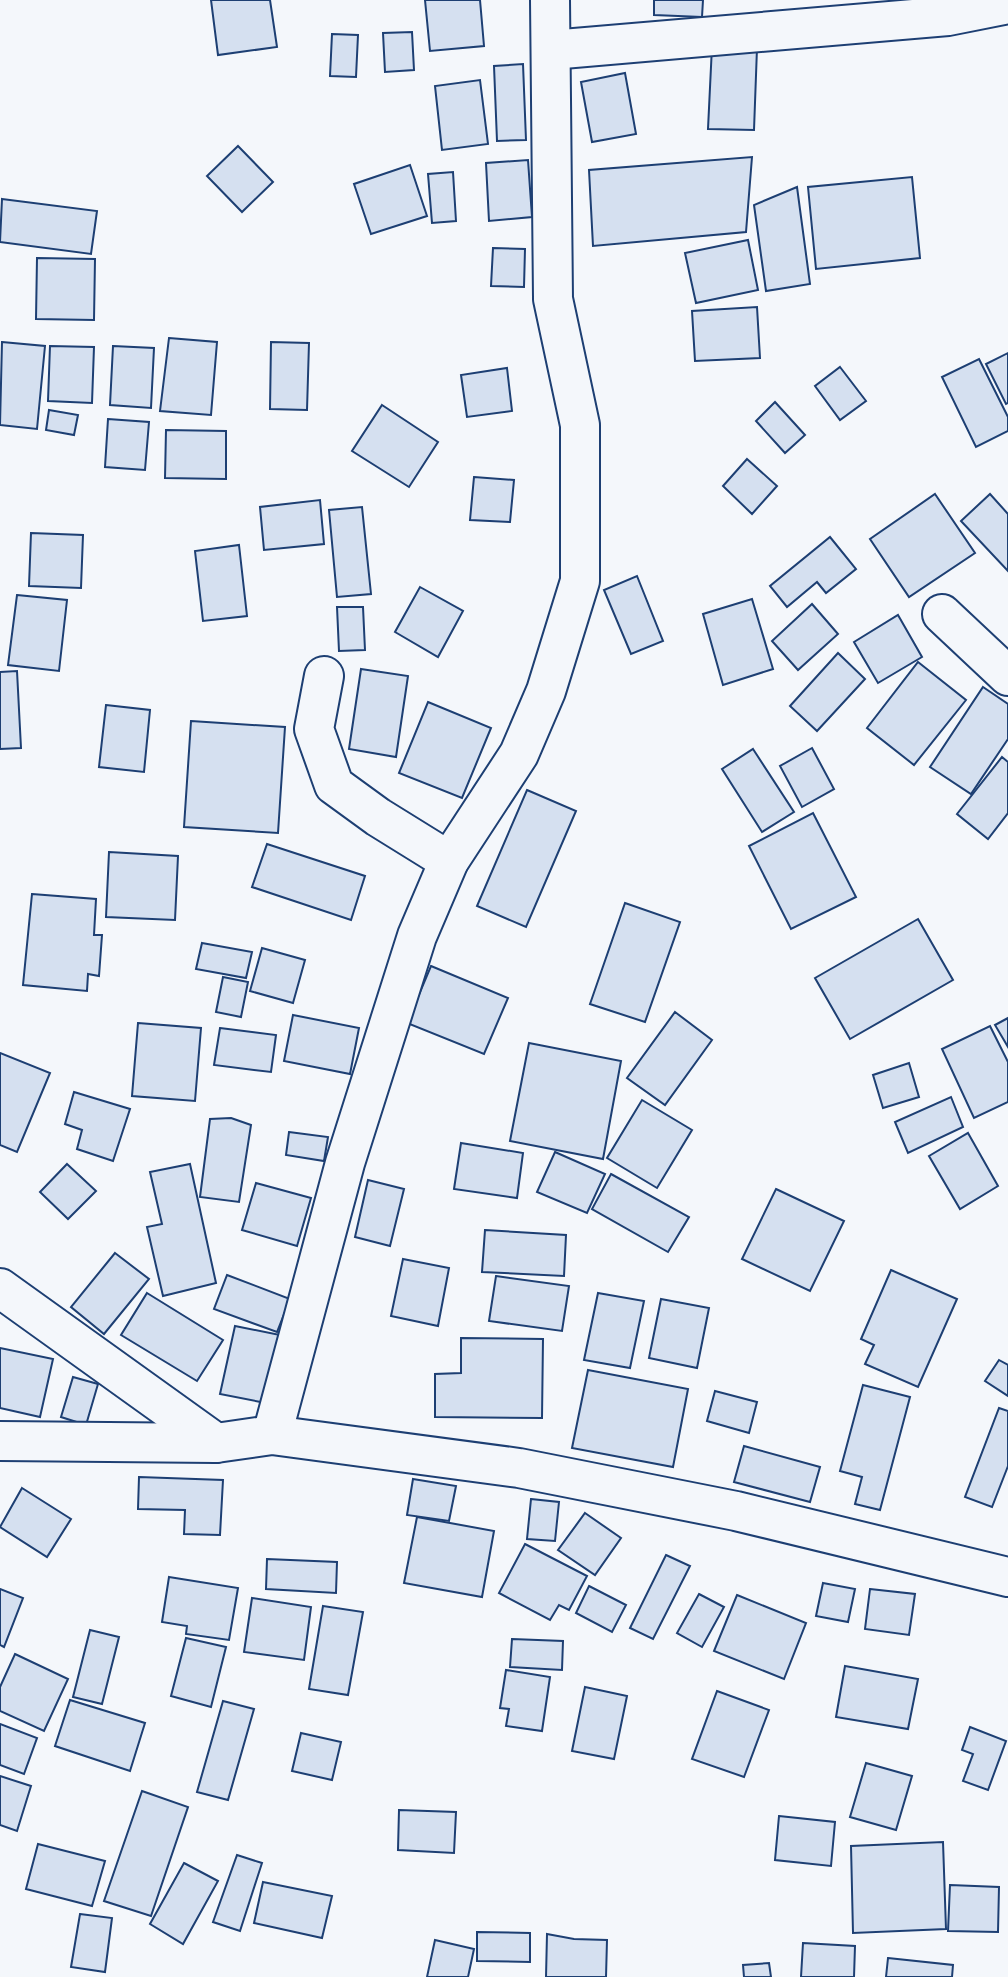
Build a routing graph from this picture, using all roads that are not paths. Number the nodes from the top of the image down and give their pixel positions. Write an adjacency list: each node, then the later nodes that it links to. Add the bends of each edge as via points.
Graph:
1 (550, 0): 3 (street)
2 (1008, 4): 3 (street, via 948,16)
3 (551, 50): 7 (street, via 553,299 580,425 580,581 546,691 519,754)
4 (942, 614): 6 (street)
5 (324, 676): 7 (street, via 314,729 334,785)
6 (1008, 676)
7 (449, 861): 9 (street, via 417,936 345,1163)
8 (0, 1288): 11 (street)
9 (272, 1435): 11 (street); 12 (street, via 519,1468 736,1511)
10 (0, 1441): 11 (street)
11 (216, 1443)
12 (1008, 1577)

